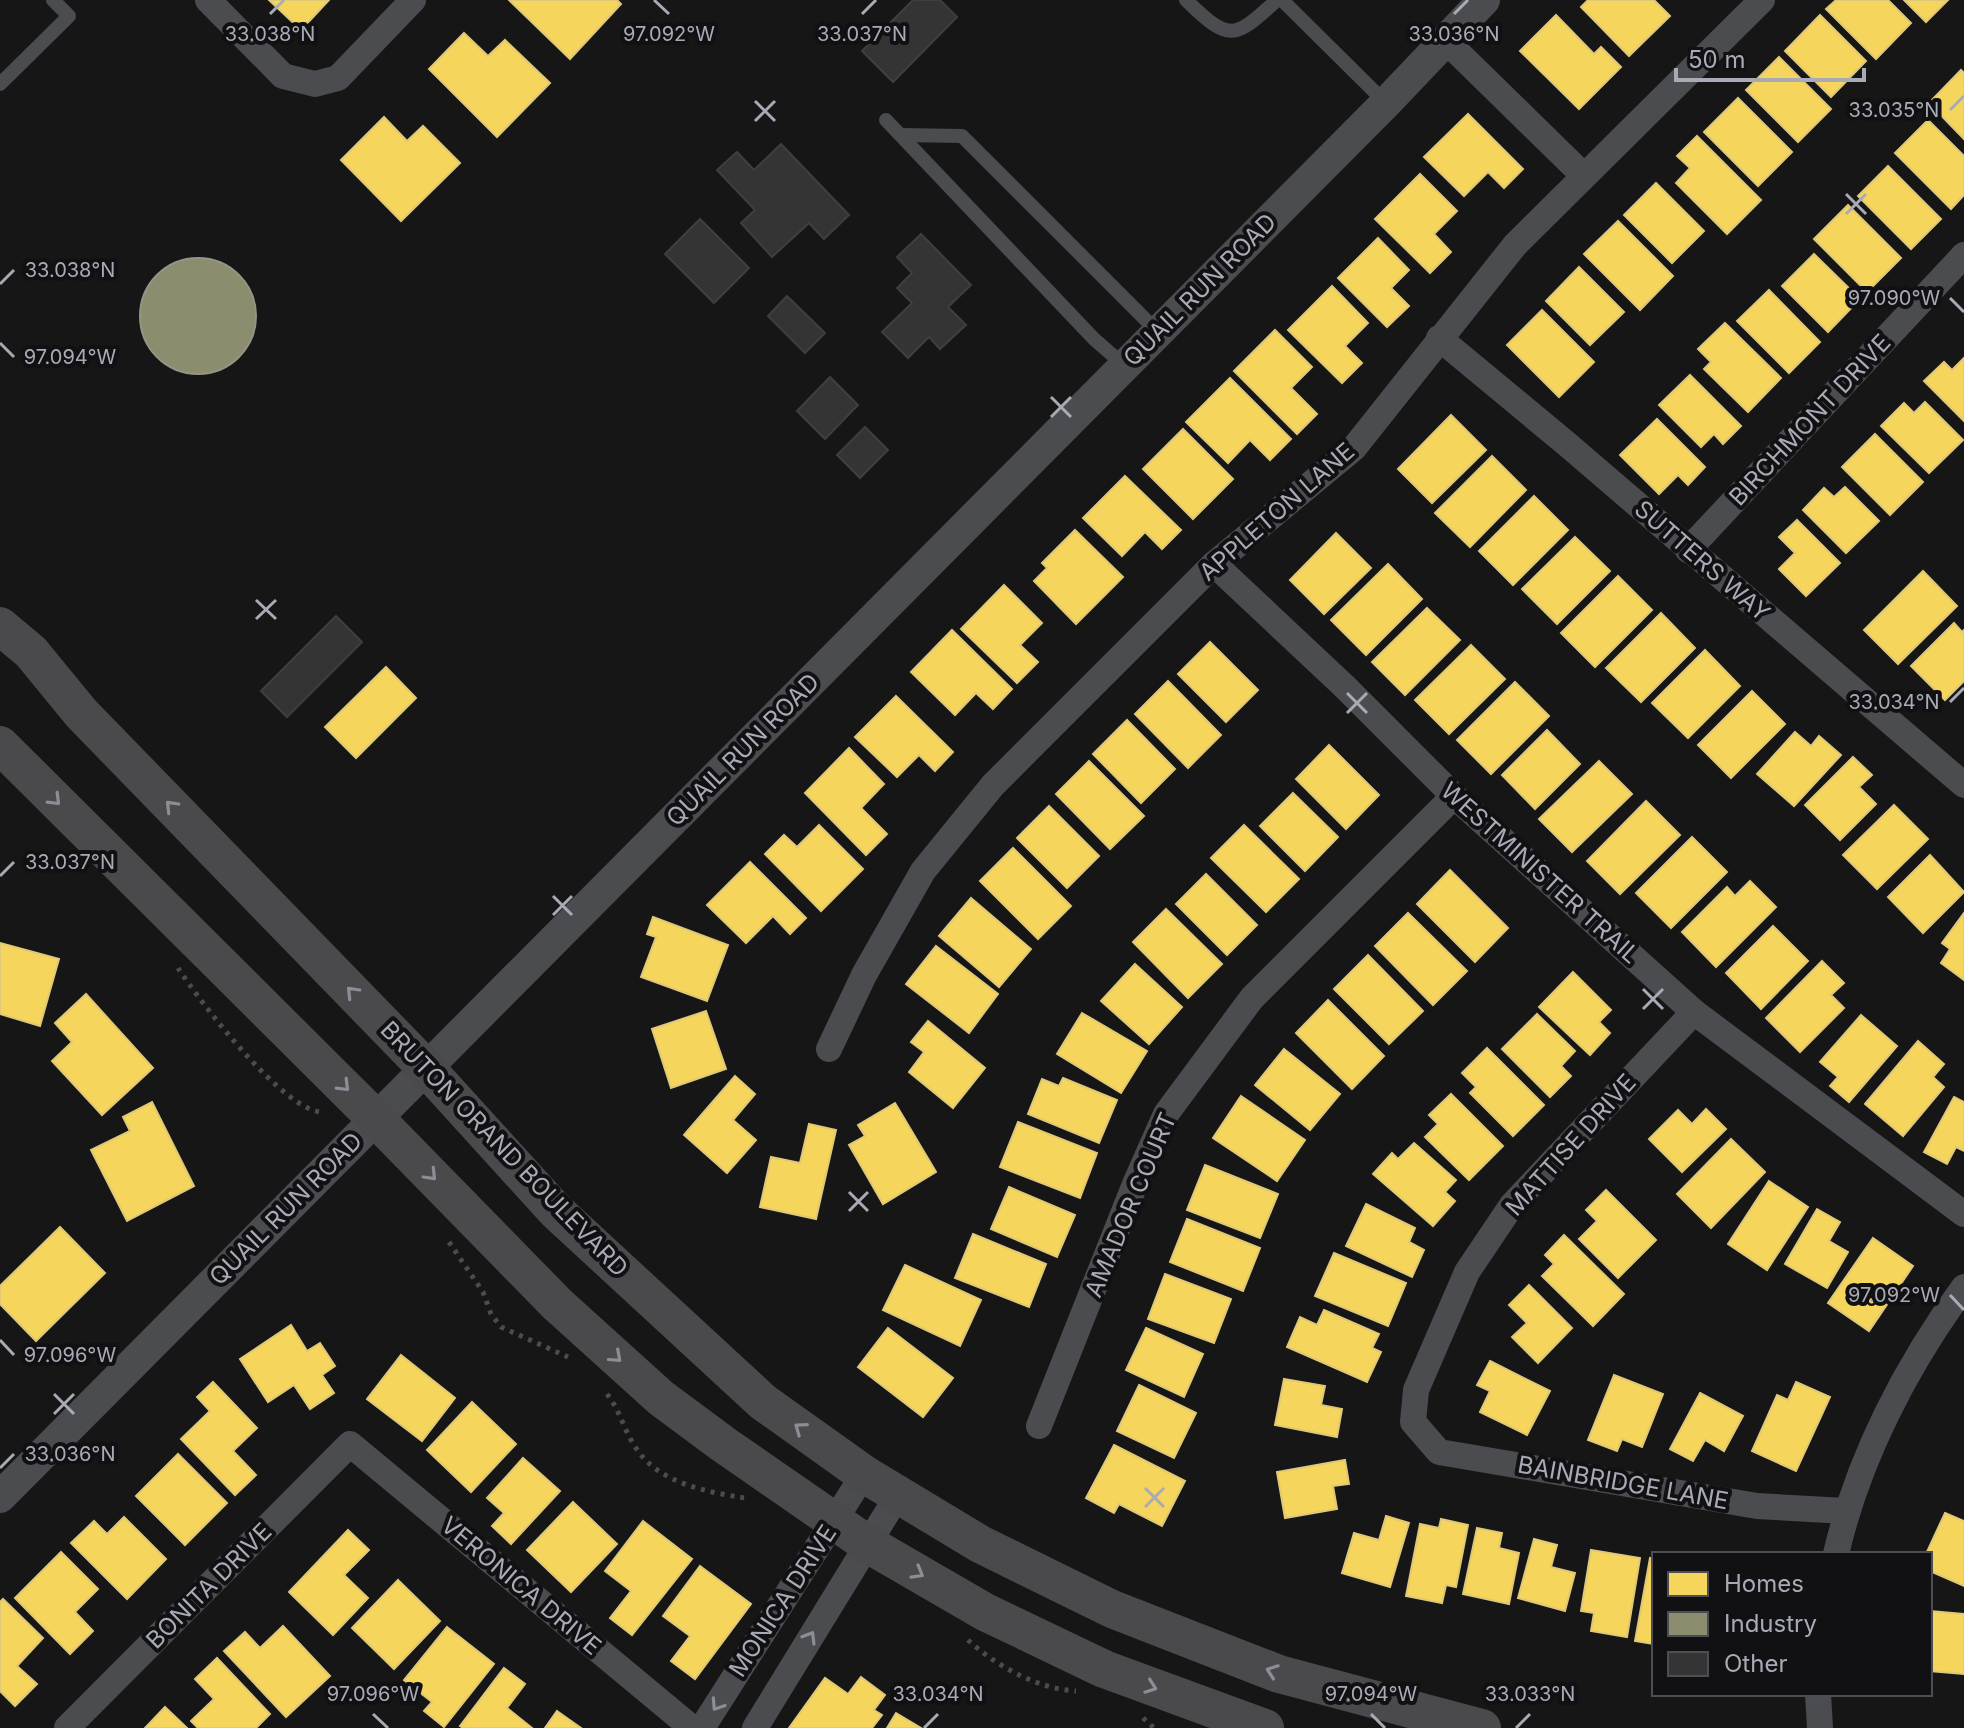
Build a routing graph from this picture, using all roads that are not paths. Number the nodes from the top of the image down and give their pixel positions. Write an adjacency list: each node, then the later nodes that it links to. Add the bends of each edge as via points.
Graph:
1 (53, 0): 9 (lane, via 69,16)
2 (208, 0): 3 (street, via 283,76 315,84 338,78)
3 (413, 0)
4 (1186, 0): 5 (lane, via 1227,31 1245,29)
5 (1279, 0): 10 (lane)
6 (1484, 0): 8 (street, QUAIL RUN ROAD)
7 (1762, 0): 13 (street, APPLETON LANE)
8 (1445, 40): 10 (street, QUAIL RUN ROAD); 13 (street)
9 (0, 84)
10 (1386, 103): 15 (street, QUAIL RUN ROAD)
11 (886, 120): 12 (lane)
12 (901, 135): 15 (lane, via 962,136); 17 (lane)
13 (1583, 175): 16 (street, APPLETON LANE, via 1515,245)
14 (1960, 267): 18 (street, BIRCHMONT DRIVE)
15 (1158, 332): 17 (street, QUAIL RUN ROAD)
16 (1439, 338): 18 (street, SUTTERS WAY); 19 (street, APPLETON LANE, via 1354,448)
17 (1125, 366): 26 (street, QUAIL RUN ROAD)
18 (1688, 550): 22 (street, SUTTERS WAY)
19 (1214, 564): 23 (street, WESTMINISTER TRAIL); 25 (street, APPLETON LANE, via 993,785 923,871)
20 (0, 626): 26 (main road, BRUTON ORAND BOULEVARD, one-way to 20, via 81,713 31,652)
21 (0, 745): 27 (main road, one-way to 27)
22 (1964, 785)
23 (1454, 796): 24 (street, WESTMINISTER TRAIL); 31 (street, AMADOR COURT, via 1252,998 1166,1114)
24 (1694, 1012): 28 (street, WESTMINISTER TRAIL); 30 (street, MATTISE DRIVE, via 1512,1205 1467,1272 1416,1390)
25 (829, 1049)
26 (426, 1068): 27 (street, QUAIL RUN ROAD); 33 (main road, BRUTON ORAND BOULEVARD, one-way to 26, via 763,1402 668,1317 556,1211)
27 (376, 1119): 35 (street, QUAIL RUN ROAD); 37 (main road, one-way to 37, via 557,1304 661,1398)
28 (1964, 1214)
29 (1964, 1287): 36 (street, via 1935,1327 1886,1418)
30 (1413, 1422): 36 (street, BAINBRIDGE LANE, via 1439,1452 1757,1506)
31 (1039, 1426)
32 (350, 1444): 41 (street, BONITA DRIVE); 42 (street, VERONICA DRIVE)
33 (864, 1474): 34 (main road, BRUTON ORAND BOULEVARD); 37 (street, MONICA DRIVE)
34 (898, 1495): 38 (street, MONICA DRIVE); 46 (main road, BRUTON ORAND BOULEVARD, one-way to 34, via 1279,1674 1112,1609 980,1544)
35 (0, 1497)
36 (1846, 1511): 39 (street)
37 (835, 1520): 38 (main road); 43 (street, MONICA DRIVE, one-way to 43)
38 (866, 1543): 44 (street, MONICA DRIVE, one-way to 38); 45 (main road, one-way to 45, via 985,1612 1104,1669)
39 (1836, 1552)
40 (1818, 1696): 47 (street)
41 (67, 1728)
42 (692, 1728)
43 (702, 1728)
44 (755, 1728)
45 (1265, 1728)
46 (1482, 1728)
47 (1820, 1728)

